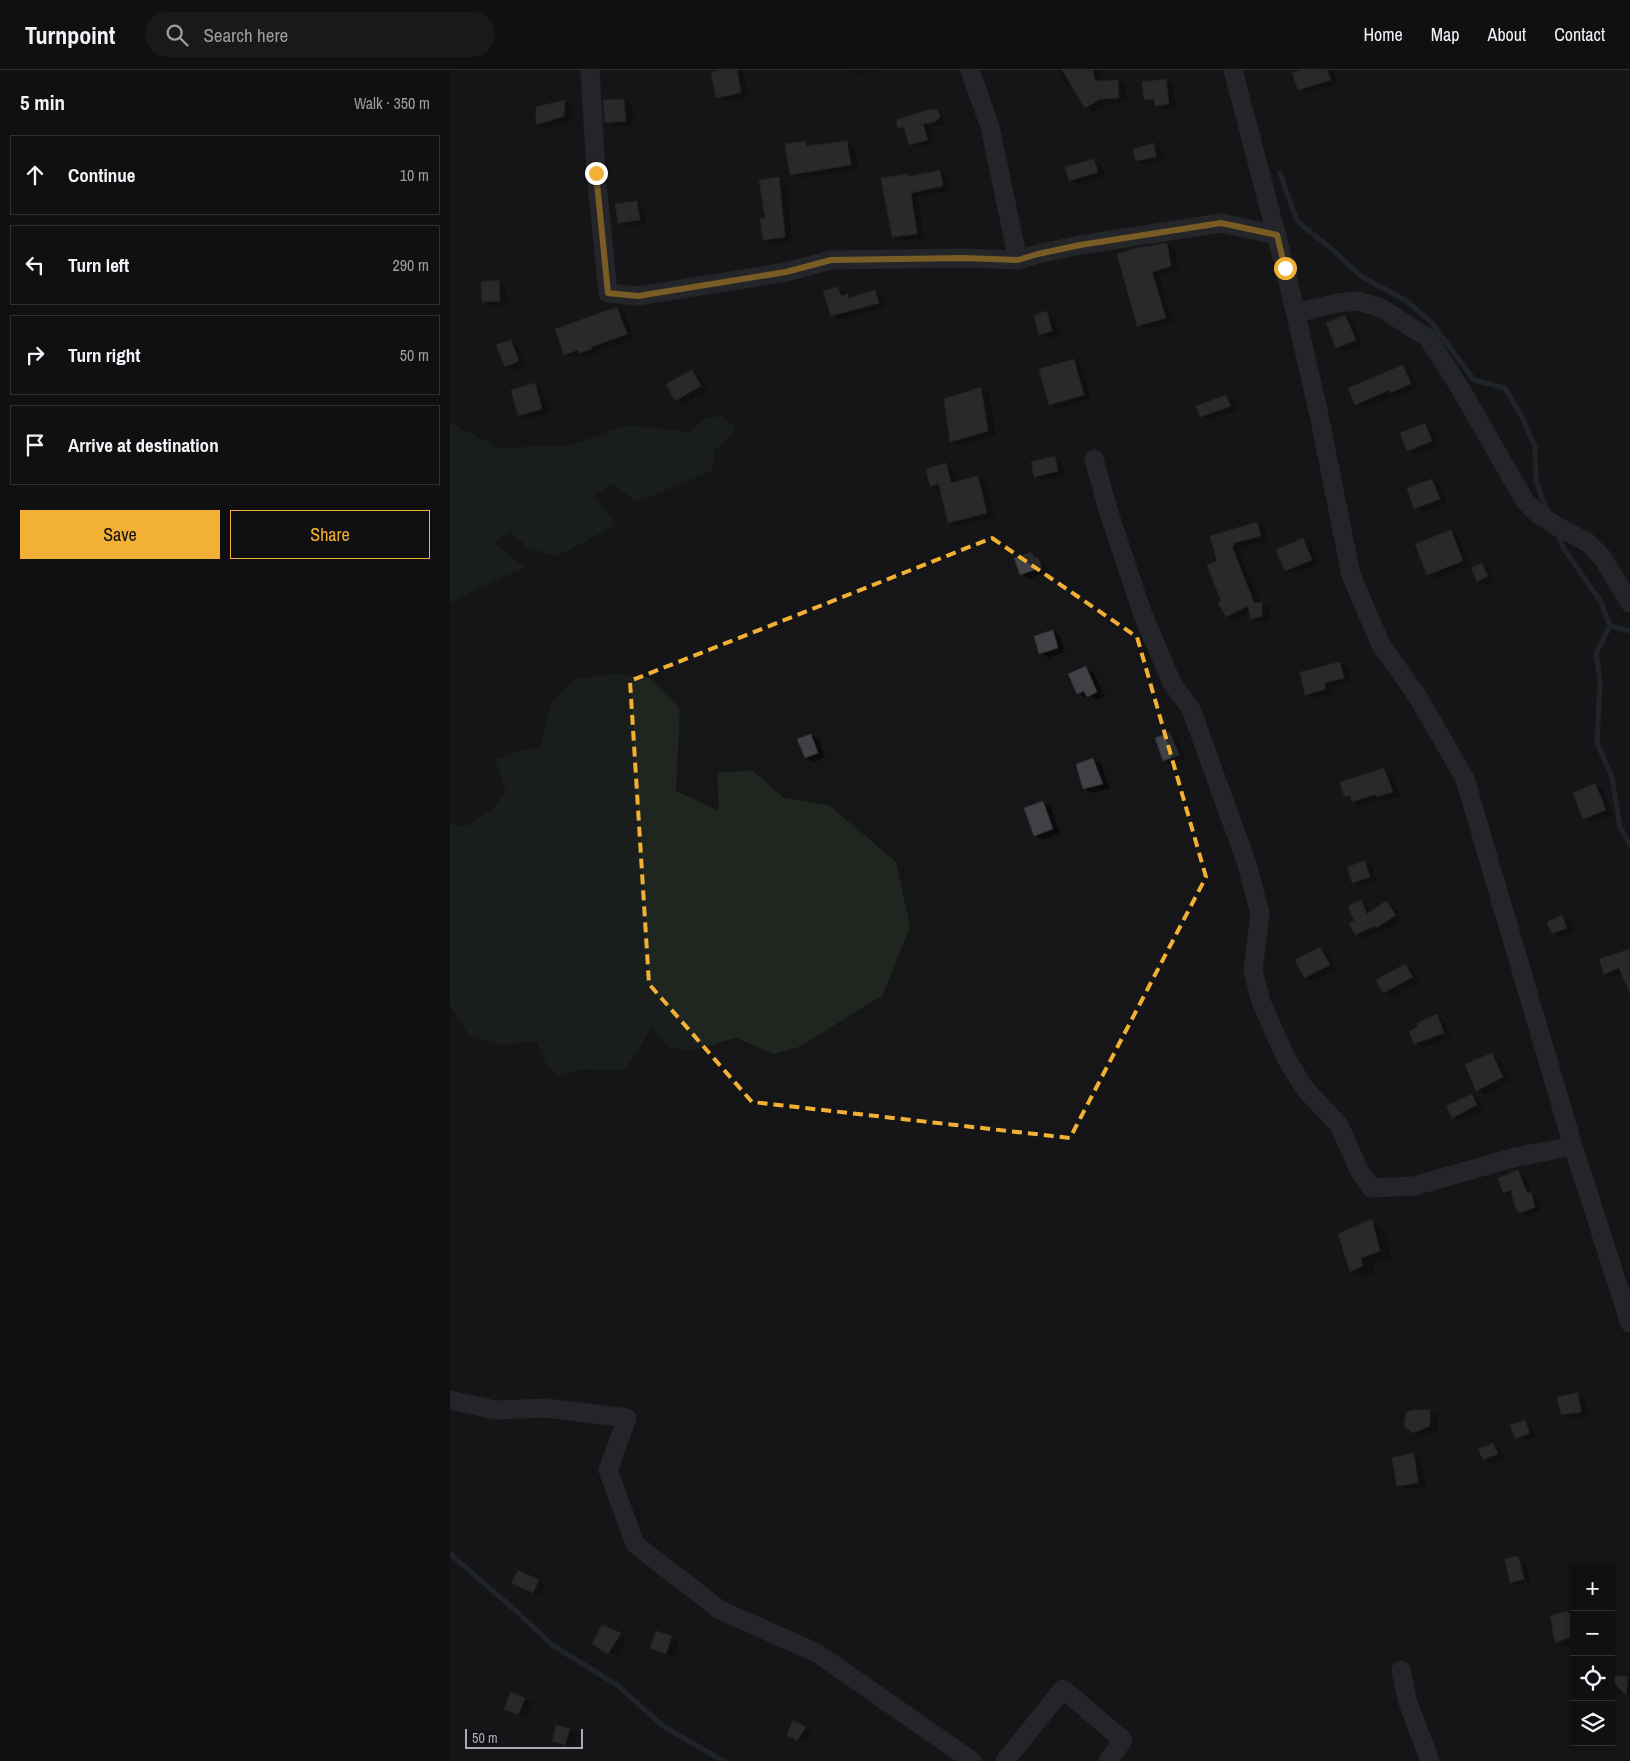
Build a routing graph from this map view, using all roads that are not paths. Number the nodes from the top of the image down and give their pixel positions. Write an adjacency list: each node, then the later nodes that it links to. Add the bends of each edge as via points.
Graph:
1 (590, 70): 5 (street, via 608,293 648,295 786,272 831,260)
2 (970, 70): 5 (street, via 990,127)
3 (1233, 70): 4 (street)
4 (1277, 235): 5 (street, via 1221,223 1080,245); 6 (street)
5 (1018, 260)
6 (1296, 313): 8 (street, via 1337,303 1358,302 1381,308 1428,338 1525,501 1538,514 1587,542 1602,557); 9 (street, via 1351,575 1381,645 1418,696 1465,779)
7 (1094, 459): 9 (street, via 1143,616 1172,683 1191,710 1247,864 1260,914 1253,971 1261,1002 1286,1058 1306,1088 1339,1125 1359,1170 1371,1188 1414,1186 1516,1157)
8 (1630, 603)
9 (1574, 1146): 10 (street)
10 (1630, 1323)
11 (450, 1400): 13 (street, via 495,1410 546,1408 628,1418 608,1470 636,1544 720,1610 817,1653)
12 (1401, 1670): 16 (street, via 1407,1700)
13 (972, 1761)
14 (1005, 1761): 15 (street, via 1063,1689 1123,1740)
15 (1108, 1761)
16 (1430, 1761)

